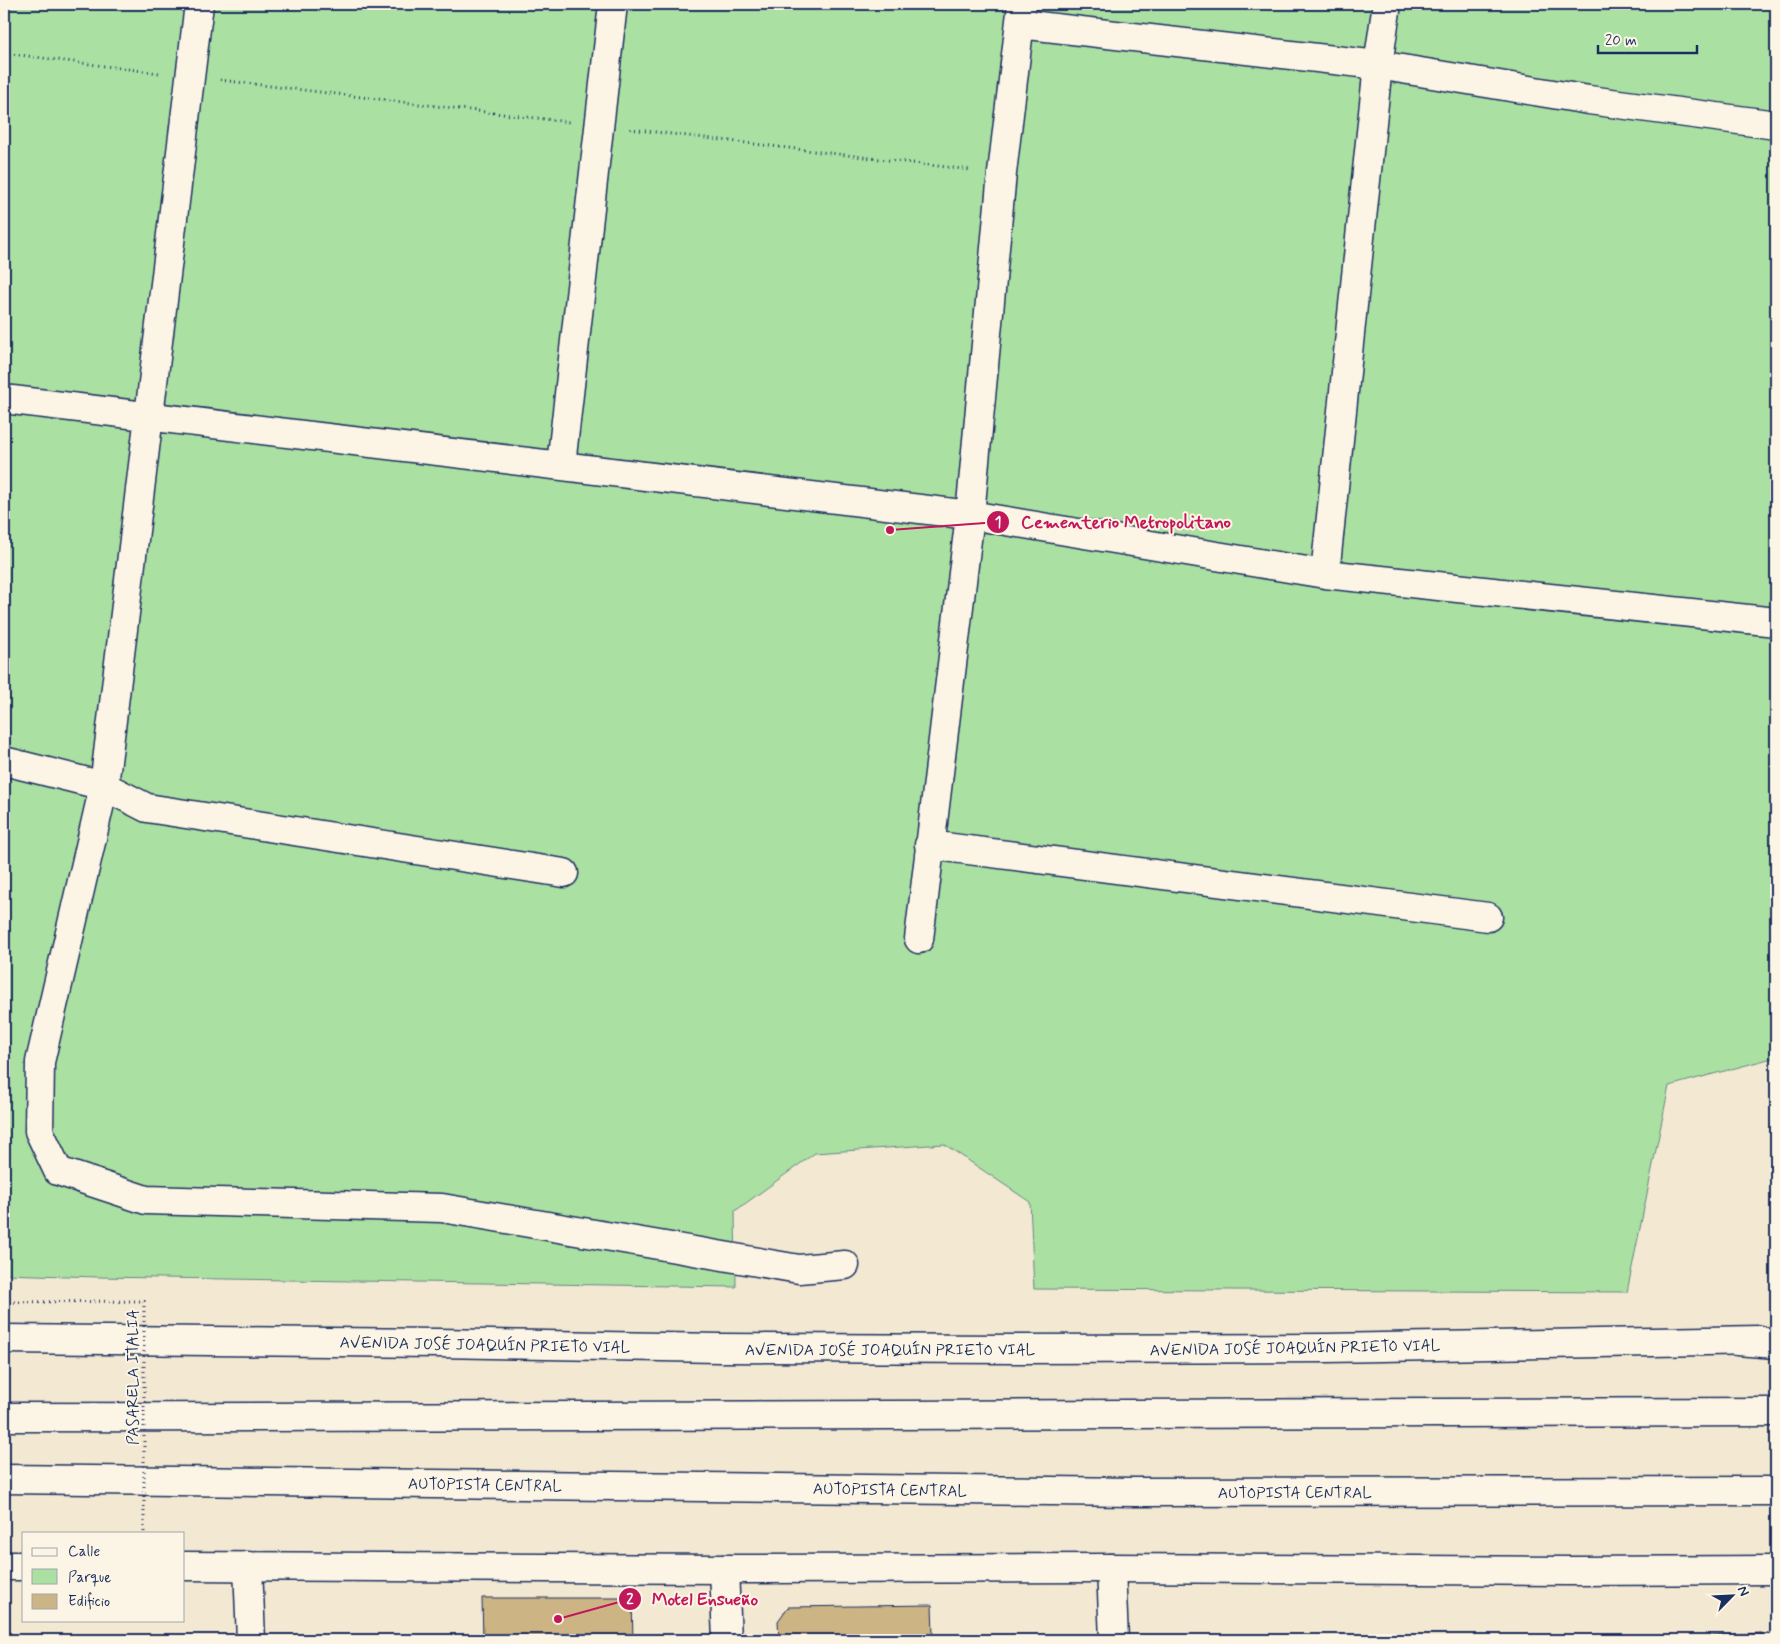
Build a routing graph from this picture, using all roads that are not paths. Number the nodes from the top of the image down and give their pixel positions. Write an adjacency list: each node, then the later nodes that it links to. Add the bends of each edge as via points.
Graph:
1 (199, 4): 8 (main road)
2 (614, 4): 9 (main road)
3 (1387, 4): 5 (main road)
4 (1021, 14): 5 (main road); 10 (main road, via 1002,173)
5 (1378, 65): 6 (main road, via 1590,100); 11 (main road)
6 (1776, 125)
7 (4, 399): 8 (main road)
8 (148, 416): 9 (main road); 14 (main road)
9 (561, 465): 10 (main road)
10 (970, 515): 11 (main road); 15 (main road)
11 (1325, 574): 12 (main road)
12 (1776, 622)
13 (4, 761): 14 (main road)
14 (104, 786): 16 (main road, via 147,808); 19 (main road, via 40,1062 39,1131 58,1171 146,1200 442,1208 800,1269)
15 (929, 845): 17 (main road); 18 (main road)
16 (564, 873)
17 (1488, 917)
18 (919, 939)
19 (845, 1265)
20 (4, 1339): 22 (main road, AVENIDA JOSÉ JOAQUÍN PRIETO VIAL, via 1008,1349 1327,1348)
21 (1776, 1340): 22 (main road, AVENIDA JOSÉ JOAQUÍN PRIETO VIAL)
22 (1737, 1341): 23 (main road)
23 (1776, 1344)
24 (1776, 1412): 25 (main road)
25 (4, 1417)
26 (4, 1479): 27 (main road, AUTOPISTA CENTRAL)
27 (80, 1479): 28 (main road); 29 (main road, AUTOPISTA CENTRAL, via 1124,1492)
28 (4, 1491)
29 (1776, 1491)
30 (4, 1566): 31 (main road)
31 (22, 1566)
32 (185, 1566): 33 (main road)
33 (248, 1566): 35 (main road); 37 (main road)
34 (1111, 1568): 35 (main road); 36 (main road); 39 (main road)
35 (724, 1569): 38 (main road)
36 (1776, 1570)
37 (251, 1640)
38 (727, 1640)
39 (1114, 1640)

